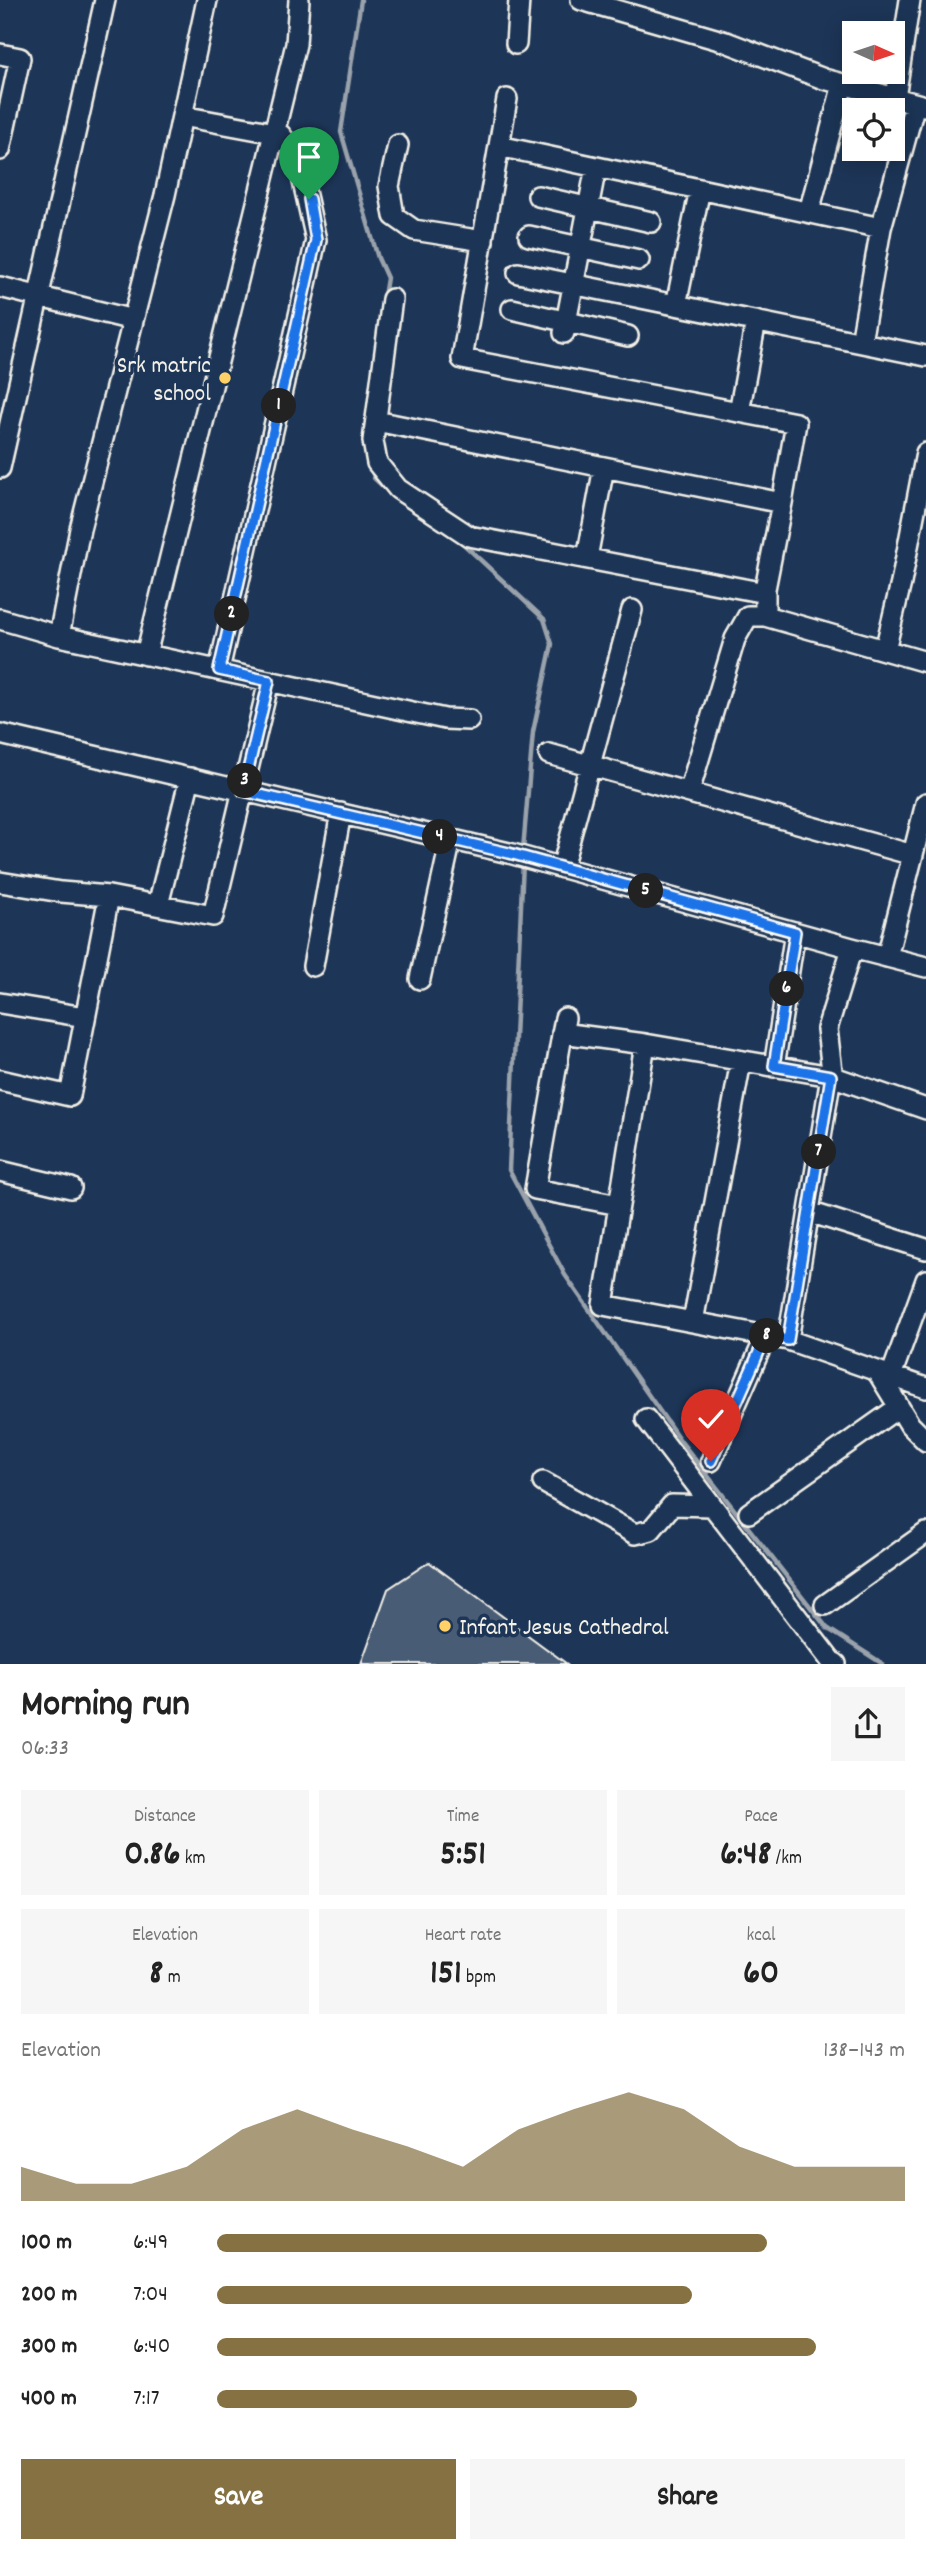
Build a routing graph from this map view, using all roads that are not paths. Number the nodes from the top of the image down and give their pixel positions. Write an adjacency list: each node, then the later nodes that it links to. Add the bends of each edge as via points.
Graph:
1 (105, 0): 33 (street)
2 (207, 0): 14 (street)
3 (299, 0): 15 (street, via 296,44)
4 (519, 0): 7 (street)
5 (581, 0): 9 (street, via 726,42)
6 (910, 0): 11 (street)
7 (516, 44)
8 (0, 54): 18 (street, via 20,58)
9 (842, 84)
10 (843, 84): 11 (street); 23 (street)
11 (895, 98)
12 (507, 99): 17 (street)
13 (920, 105): 25 (street)
14 (182, 116): 15 (street); 37 (street)
15 (275, 133): 56 (street); 58 (street, via 297,155 316,240)
16 (398, 145): 27 (street, via 389,186 394,216 414,230)
17 (499, 146): 19 (street); 27 (street)
18 (0, 150)
19 (596, 167): 20 (street); 22 (street)
20 (700, 189): 23 (street); 35 (street)
21 (538, 196): 22 (street)
22 (589, 207): 24 (street); 28 (street)
23 (809, 212): 25 (street)
24 (651, 222)
25 (881, 228): 41 (street)
26 (529, 236): 28 (street)
27 (483, 241): 43 (street, via 462,359)
28 (581, 247): 29 (street); 31 (street)
29 (639, 260)
30 (518, 273): 31 (street)
31 (573, 284): 35 (street); 39 (street)
32 (0, 287): 33 (street)
33 (39, 296): 37 (street); 47 (street)
34 (392, 299): 44 (street)
35 (676, 305): 38 (street)
36 (512, 309): 39 (street)
37 (133, 320): 54 (street, via 80,530)
38 (756, 321): 41 (street); 43 (street)
39 (565, 327): 40 (street)
40 (628, 336)
41 (861, 342): 42 (street)
42 (926, 356)
43 (738, 412): 48 (street, via 796,423)
44 (376, 421): 46 (street); 49 (street, via 377,463 398,489 469,536)
45 (926, 453): 55 (street)
46 (604, 467): 48 (street); 49 (street)
47 (0, 468)
48 (782, 503): 50 (street)
49 (587, 558): 50 (street)
50 (765, 593): 52 (street)
51 (632, 610): 63 (street)
52 (765, 616): 55 (street); 66 (street, via 748,617 735,639)
53 (0, 619): 54 (street)
54 (59, 636): 56 (street)
55 (885, 650): 57 (street)
56 (146, 655): 58 (street)
57 (926, 662)
58 (219, 670): 59 (street)
59 (269, 681): 60 (street, via 445,719); 65 (street)
60 (469, 720)
61 (0, 734): 64 (street)
62 (549, 754): 63 (street)
63 (589, 765): 66 (street); 71 (street)
64 (190, 778): 65 (street); 74 (street)
65 (243, 791): 68 (street); 74 (street, via 213,916)
66 (689, 792): 70 (street)
67 (926, 803): 70 (street)
68 (341, 813): 69 (street); 78 (street)
69 (451, 839): 71 (street); 80 (street)
70 (913, 855): 77 (street)
71 (562, 867): 75 (street)
72 (0, 882): 73 (street)
73 (109, 896): 74 (street); 82 (street)
74 (158, 905)
75 (795, 932): 76 (street); 85 (street)
76 (852, 948): 77 (street); 86 (street, via 827,1029)
77 (887, 957): 79 (street)
78 (313, 966)
79 (926, 967)
80 (420, 979)
81 (0, 1003): 82 (street)
82 (85, 1017): 87 (street, via 70,1096)
83 (645, 1044): 84 (street); 91 (street); 91 (street, via 564,1025 535,1189)
84 (741, 1061): 85 (street); 95 (street)
85 (774, 1066): 86 (street)
86 (831, 1076): 88 (street); 92 (street)
87 (0, 1080)
88 (926, 1109)
89 (0, 1171): 90 (street)
90 (71, 1188)
91 (619, 1205): 95 (street, via 603,1305)
92 (809, 1212): 93 (street); 97 (street)
93 (926, 1249)
94 (926, 1280): 98 (street)
95 (693, 1322): 96 (street)
96 (766, 1336): 97 (street); 103 (street)
97 (788, 1340): 98 (street)
98 (884, 1374): 99 (street); 100 (street)
99 (926, 1388)
100 (899, 1407): 102 (street); 106 (street)
101 (646, 1419): 105 (street)
102 (926, 1440)
103 (711, 1461)
104 (543, 1482): 105 (street, via 635,1534 651,1530 672,1506)
105 (712, 1506): 109 (street)
106 (749, 1513)
107 (926, 1533): 108 (street)
108 (825, 1605)
109 (836, 1664)

